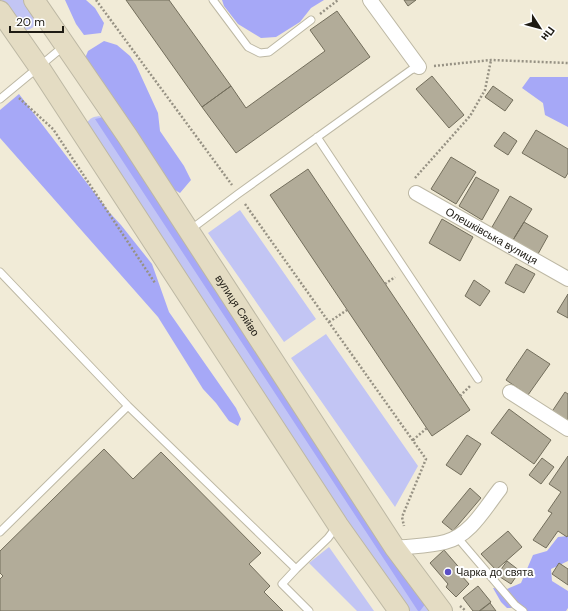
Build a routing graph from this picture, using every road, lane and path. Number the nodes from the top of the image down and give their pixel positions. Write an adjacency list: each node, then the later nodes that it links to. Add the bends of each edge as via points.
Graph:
1 (34, 0): 8 (main road, вулиця Сяйво)
2 (96, 0): 16 (path)
3 (213, 0): 7 (lane, via 248,47 260,54 269,52)
4 (338, 0): 7 (path)
5 (370, 0): 12 (street)
6 (0, 11): 11 (main road)
7 (311, 20)
8 (64, 46): 11 (lane); 18 (main road, вулиця Сяйво, via 128,137)
9 (491, 60): 10 (path); 12 (path); 15 (path, via 485,90 470,116 404,190)
10 (568, 63)
11 (39, 67): 13 (lane); 30 (main road)
12 (419, 67): 14 (lane, via 410,70)
13 (0, 99)
14 (317, 137): 16 (lane); 23 (lane)
15 (416, 193): 20 (street, Олешківська вулиця)
16 (238, 194): 18 (lane)
17 (238, 207): 22 (path, via 244,203)
18 (189, 231): 34 (main road, вулиця Сяйво)
19 (0, 272): 25 (lane)
20 (568, 279)
21 (347, 310): 22 (path)
22 (329, 322): 28 (path)
23 (478, 379)
24 (510, 392): 27 (street)
25 (128, 406): 32 (lane); 35 (lane)
26 (427, 428): 28 (path)
27 (568, 430)
28 (413, 440): 31 (path, via 426,460 402,516)
29 (500, 489): 33 (street, via 472,526)
30 (338, 525): 35 (lane); 37 (main road)
31 (405, 530)
32 (0, 532)
33 (458, 537): 34 (street, via 445,542); 39 (lane, via 515,605)
34 (395, 548): 38 (main road, вулиця Сяйво)
35 (296, 569): 36 (lane, via 282,584)
36 (309, 611)
37 (400, 611)
38 (442, 611)
39 (523, 611)

